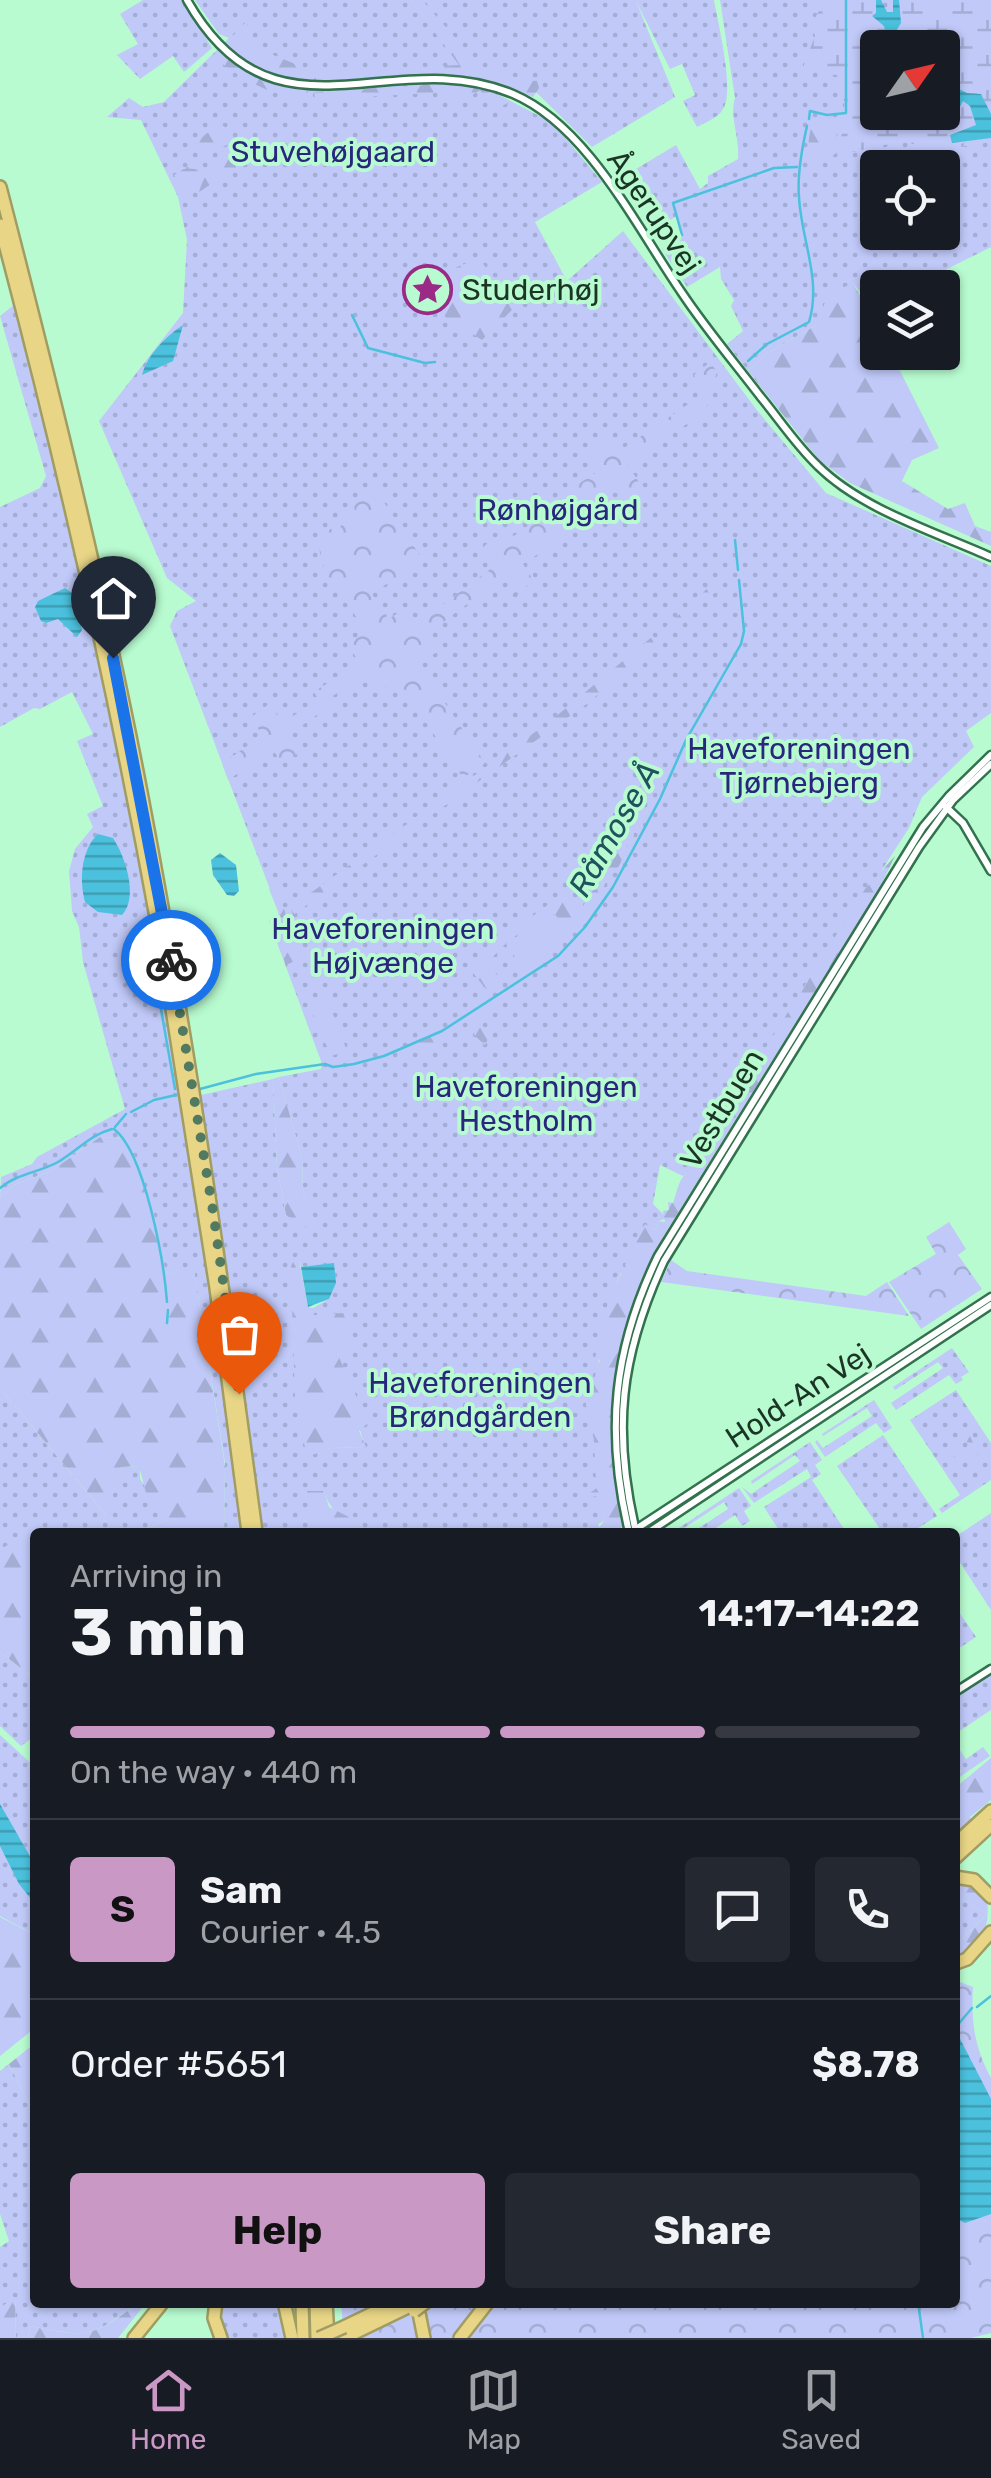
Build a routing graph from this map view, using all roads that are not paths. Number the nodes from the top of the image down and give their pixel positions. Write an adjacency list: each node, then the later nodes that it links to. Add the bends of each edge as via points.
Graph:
1 (187, 0): 4 (street, Ågerupvej, via 212,38 244,65 290,84 458,80 513,94 547,113 584,148 701,320 818,467 864,500)
2 (0, 188): 12 (highway, via 64,438 142,794 213,1211)
3 (0, 225): 11 (highway, via 52,422 145,856 200,1181)
4 (991, 556)
5 (991, 755): 7 (street, Vestbuen)
6 (991, 764): 7 (street, Vestbuen)
7 (944, 805): 8 (street); 13 (street, Vestbuen, via 648,1296 631,1345 623,1401 622,1456)
8 (991, 870)
9 (991, 1297): 14 (street, Hold-An Vej)
10 (991, 1305): 15 (street, Hold-An Vej)
11 (247, 1528)
12 (255, 1528)
13 (632, 1528)
14 (639, 1528)
15 (655, 1528)
16 (991, 1668): 17 (street)
17 (960, 1689)
18 (991, 1811): 20 (highway)
19 (991, 1825): 21 (highway)
20 (960, 1839)
21 (960, 1853)
22 (960, 1878): 23 (highway, via 974,1880)
23 (991, 1897)
24 (991, 1932): 25 (highway)
25 (960, 1961)
26 (159, 2308): 39 (highway)
27 (215, 2308): 40 (highway)
28 (285, 2308): 41 (highway)
29 (293, 2308): 41 (highway)
30 (302, 2308): 42 (highway)
31 (316, 2308): 43 (highway)
32 (326, 2308): 44 (highway)
33 (386, 2308): 38 (highway)
34 (408, 2308): 38 (highway)
35 (410, 2308): 45 (highway)
36 (416, 2308): 46 (highway)
37 (483, 2308): 47 (highway)
38 (345, 2334): 43 (highway, bridge)
39 (134, 2338)
40 (222, 2338)
41 (292, 2338)
42 (303, 2338)
43 (318, 2338)
44 (328, 2338)
45 (364, 2338)
46 (424, 2338)
47 (460, 2338)

